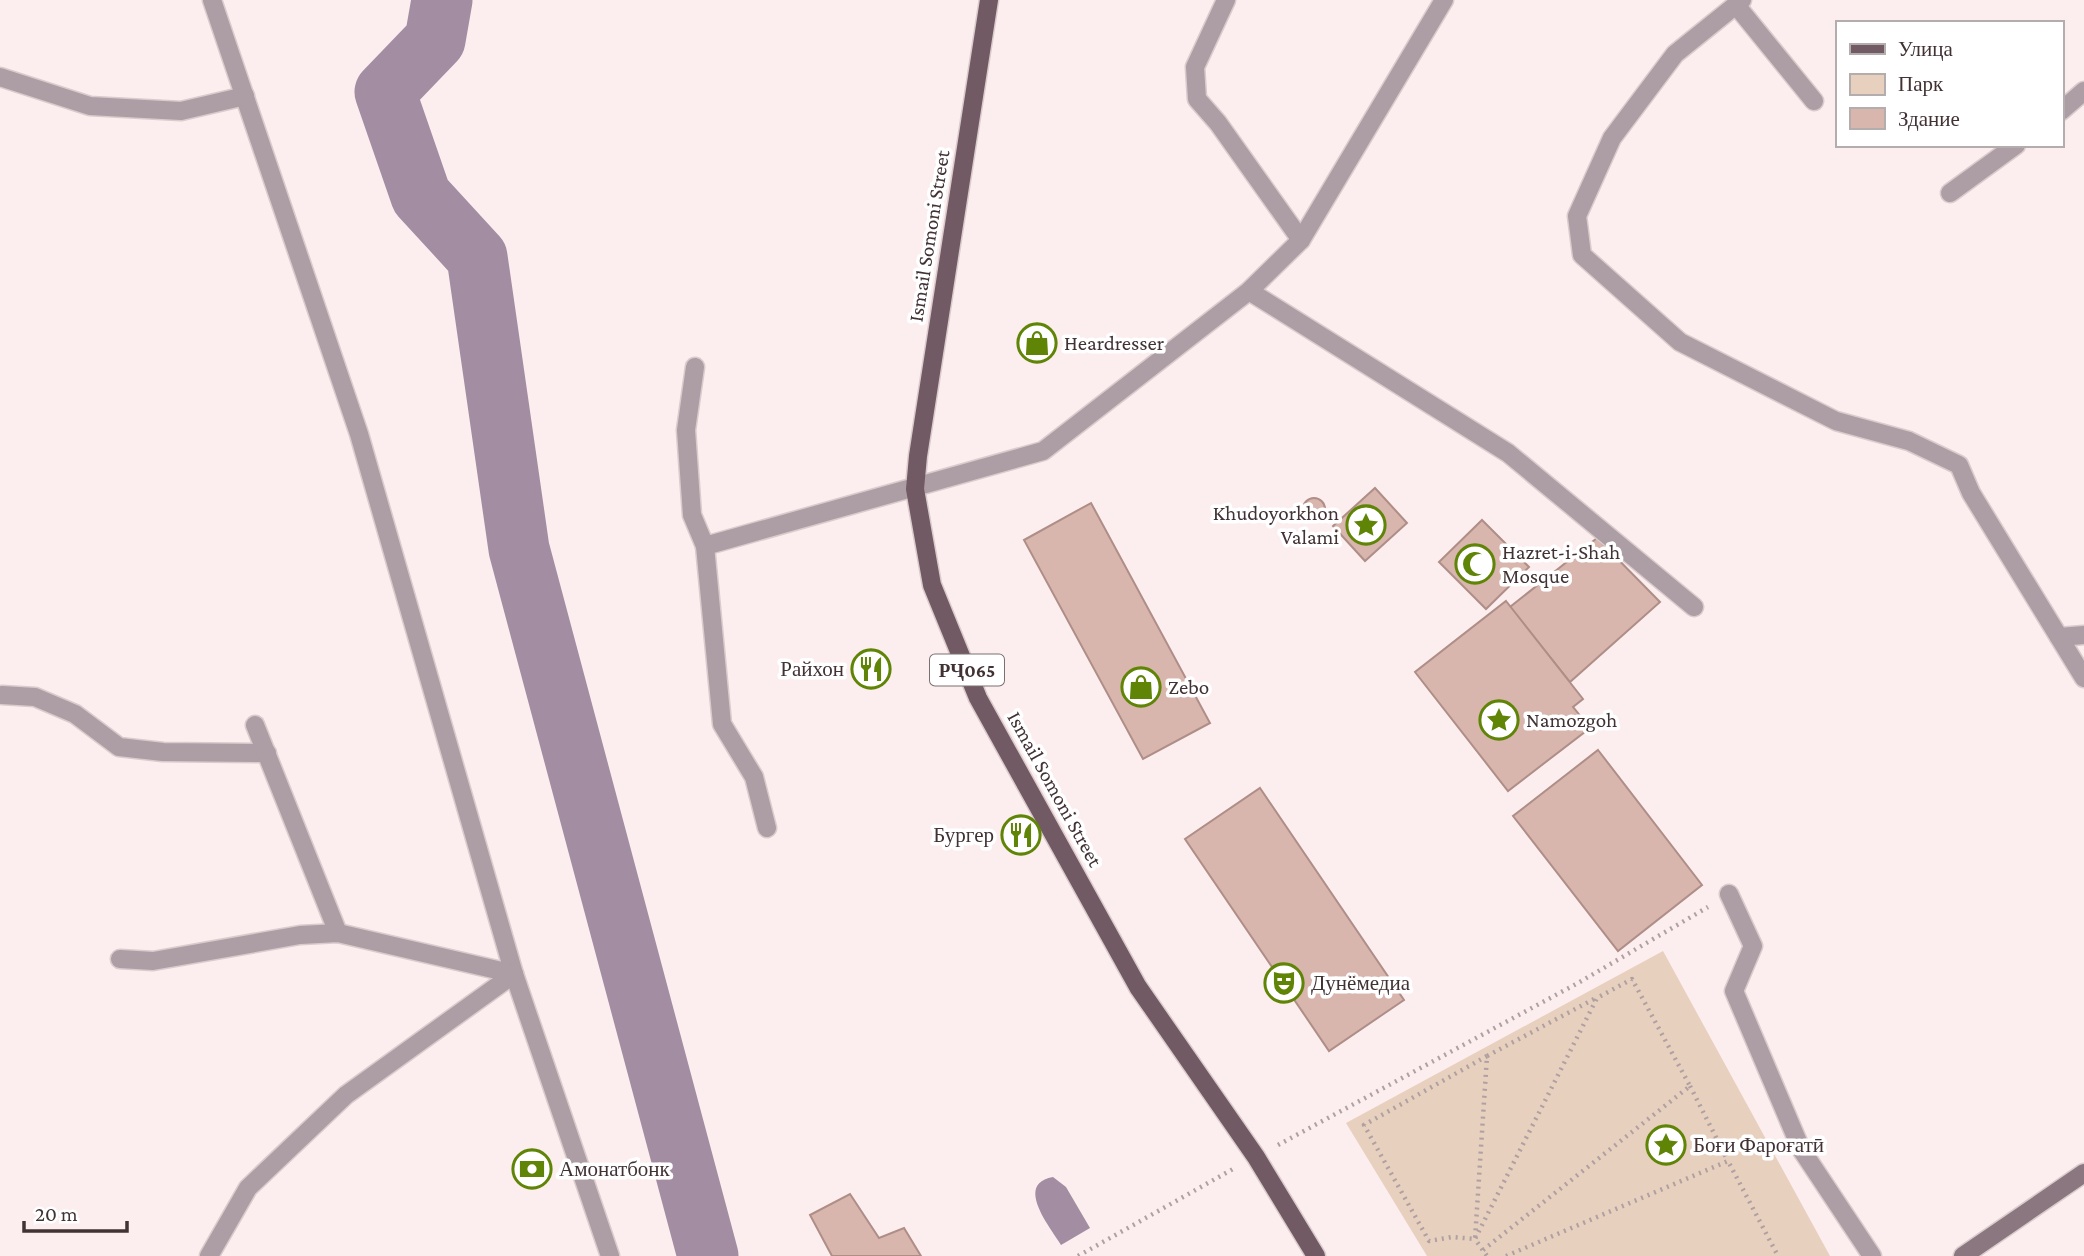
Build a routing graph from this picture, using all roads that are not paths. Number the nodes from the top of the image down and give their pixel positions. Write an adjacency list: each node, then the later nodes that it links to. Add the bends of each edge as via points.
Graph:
1 (212, 0): 8 (street)
2 (989, 0): 16 (main road, Ismail Somoni Street / РҶ065)
3 (1226, 0): 13 (street, via 1195,67 1196,99)
4 (1444, 0): 13 (street)
5 (1739, 3): 9 (street); 20 (street, via 1675,54 1612,138 1577,216 1582,255 1680,342 1836,421 1909,441 1959,465 1970,492)
6 (0, 77): 8 (street, via 90,106 181,111)
7 (2084, 91): 10 (street)
8 (245, 96): 29 (street, via 359,434)
9 (1814, 100)
10 (2063, 109)
11 (2013, 147): 12 (street)
12 (1950, 193)
13 (1301, 240): 14 (street)
14 (1249, 290): 16 (street, via 1043,451); 18 (street, via 1508,453)
15 (695, 367): 17 (street, via 686,430 692,515)
16 (915, 489): 17 (street); 33 (main road, Ismail Somoni Street / РҶ065, via 932,585 978,698 1138,987 1256,1157)
17 (705, 546): 25 (street, via 722,724 754,778)
18 (1693, 607)
19 (2084, 635): 20 (street)
20 (2059, 637): 21 (street)
21 (2084, 678)
22 (2, 695): 24 (street, via 35,697 75,715 119,747)
23 (256, 725): 24 (street)
24 (267, 754): 27 (street)
25 (767, 828)
26 (1728, 894): 34 (street, via 1752,946 1734,991 1801,1149)
27 (338, 933): 28 (street, via 300,934 153,961); 29 (street)
28 (120, 959)
29 (514, 974): 31 (street, via 346,1096 248,1188); 32 (street)
30 (2084, 1173): 35 (main road)
31 (209, 1256)
32 (610, 1256)
33 (1316, 1256)
34 (1872, 1256)
35 (1963, 1256)

